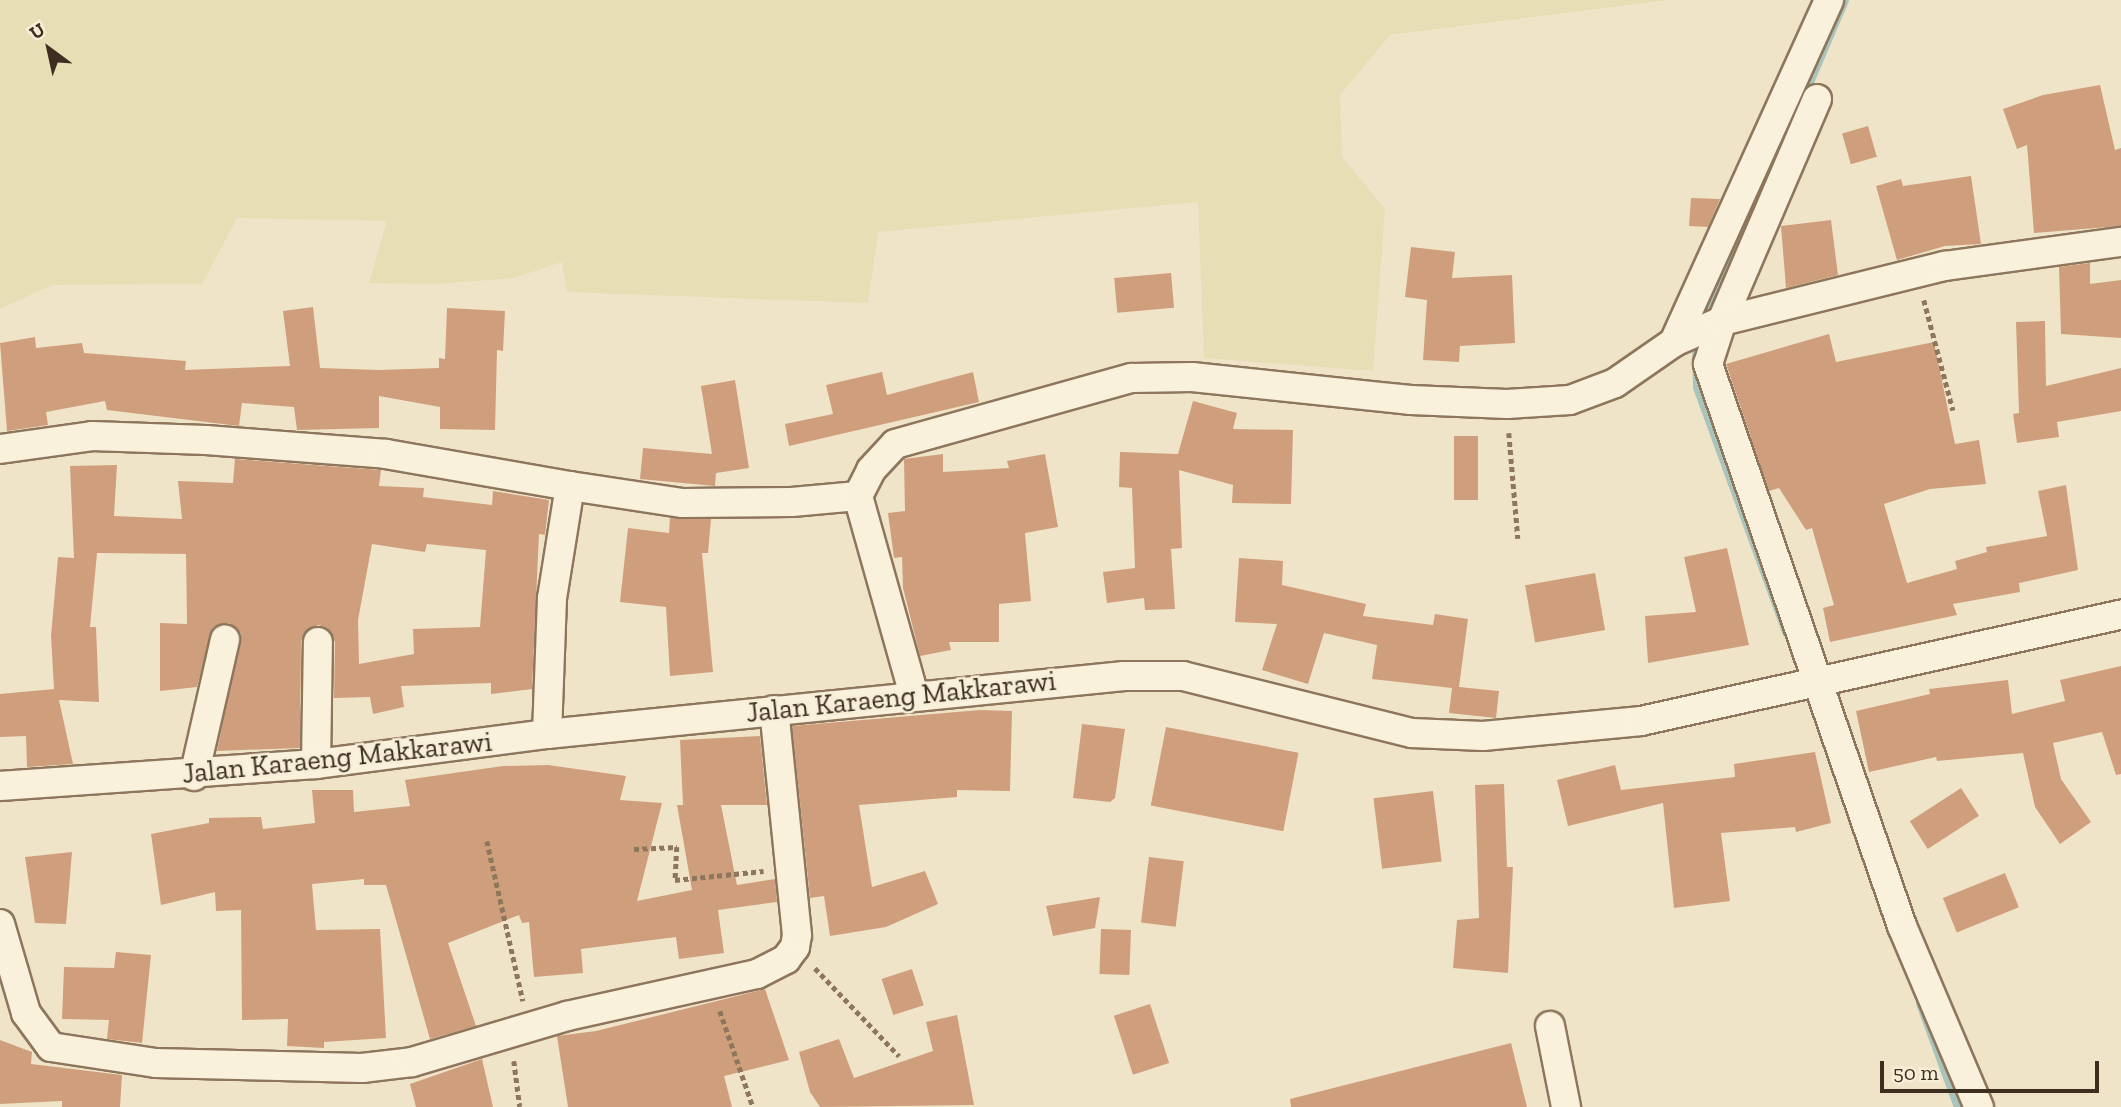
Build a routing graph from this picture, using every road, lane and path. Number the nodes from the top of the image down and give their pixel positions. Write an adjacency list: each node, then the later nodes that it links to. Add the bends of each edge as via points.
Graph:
1 (1829, 0): 5 (street)
2 (1817, 99): 5 (street)
3 (2121, 242): 4 (street, via 2036,250)
4 (1917, 272): 5 (street); 7 (path)
5 (1698, 331): 6 (street, via 1597,392 1570,400); 15 (street, via 1710,350 1712,383)
6 (1507, 404): 10 (street, via 1323,394 1169,376 1132,378 895,444 882,454); 11 (path)
7 (1953, 410)
8 (0, 449): 9 (street, via 92,436 206,440 386,454)
9 (570, 486): 10 (street, via 682,503); 18 (street, via 552,598)
10 (858, 496): 16 (street)
11 (1518, 539)
12 (2121, 615): 15 (street, Jalan Karaeng Makkarawi)
13 (225, 639): 20 (street)
14 (318, 642): 19 (street)
15 (1808, 683): 16 (street, Jalan Karaeng Makkarawi, via 1641,721 1449,736 1359,722 1239,687 1183,676 1124,676); 34 (street, via 1902,926)
16 (914, 695): 17 (street, Jalan Karaeng Makkarawi)
17 (774, 710): 18 (street, Jalan Karaeng Makkarawi); 24 (street)
18 (547, 734): 19 (street, Jalan Karaeng Makkarawi)
19 (316, 764): 20 (street, Jalan Karaeng Makkarawi)
20 (194, 776): 21 (street, Jalan Karaeng Makkarawi)
21 (0, 786)
22 (487, 841): 29 (path)
23 (634, 849): 24 (path, via 677,847 675,880)
24 (789, 868): 26 (street)
25 (0, 924): 29 (street, via 36,1033 65,1051 156,1063 362,1068 412,1062)
26 (795, 947): 27 (street, via 778,965); 30 (path)
27 (710, 984): 29 (street); 32 (path)
28 (1550, 1026): 33 (street)
29 (520, 1032): 31 (path)
30 (899, 1056)
31 (520, 1107)
32 (753, 1107)
33 (1566, 1107)
34 (1979, 1107)

